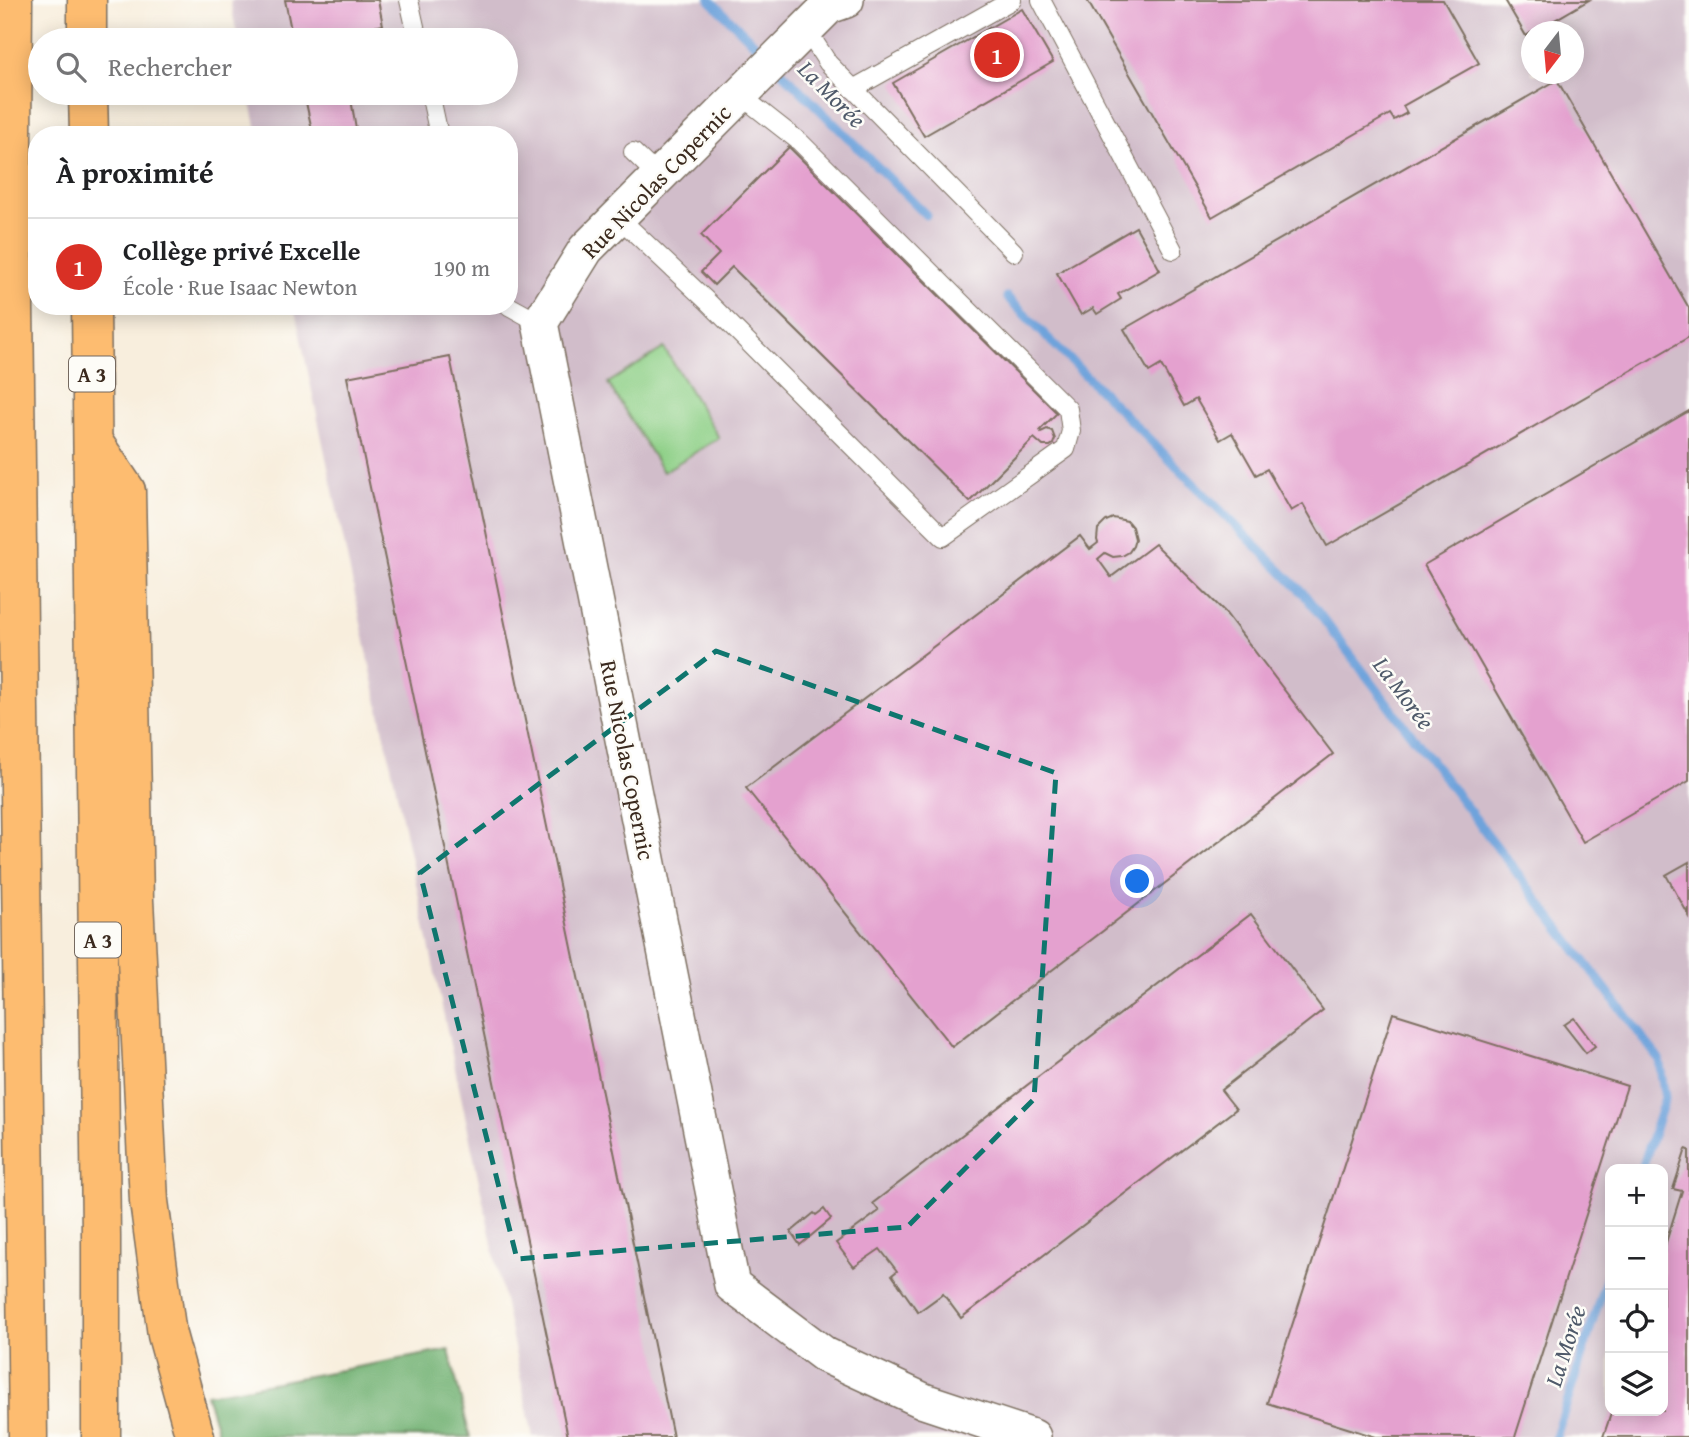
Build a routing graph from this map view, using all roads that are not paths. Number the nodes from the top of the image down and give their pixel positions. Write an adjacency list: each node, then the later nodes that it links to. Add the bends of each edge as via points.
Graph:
1 (13, 0): 16 (highway)
2 (87, 0): 7 (highway)
3 (409, 0): 8 (lane)
4 (1012, 0): 10 (lane)
5 (1041, 0): 19 (lane)
6 (817, 21): 9 (street, Rue Nicolas Copernic); 10 (lane, via 828,63)
7 (88, 28)
8 (415, 28)
9 (747, 88): 17 (street, Rue Nicolas Copernic); 18 (lane, via 1068,409 1071,431 1066,449 943,537)
10 (853, 89): 20 (lane)
11 (88, 105): 13 (highway)
12 (433, 105): 14 (lane)
13 (89, 126)
14 (437, 126)
15 (633, 152): 17 (lane)
16 (6, 155): 25 (highway)
17 (659, 177): 18 (street, Rue Nicolas Copernic)
18 (618, 217): 23 (street, Rue Nicolas Copernic, via 586,249)
19 (1173, 250)
20 (1014, 252)
21 (518, 311): 23 (lane)
22 (91, 315): 24 (highway, A 3)
23 (540, 323): 28 (street, Rue Nicolas Copernic, via 732,1285 825,1355 924,1401)
24 (93, 442): 26 (highway, A 3); 27 (highway, via 126,491 134,900 149,1201 167,1335)
25 (28, 1437)
26 (101, 1437)
27 (195, 1437)
28 (1033, 1437)

